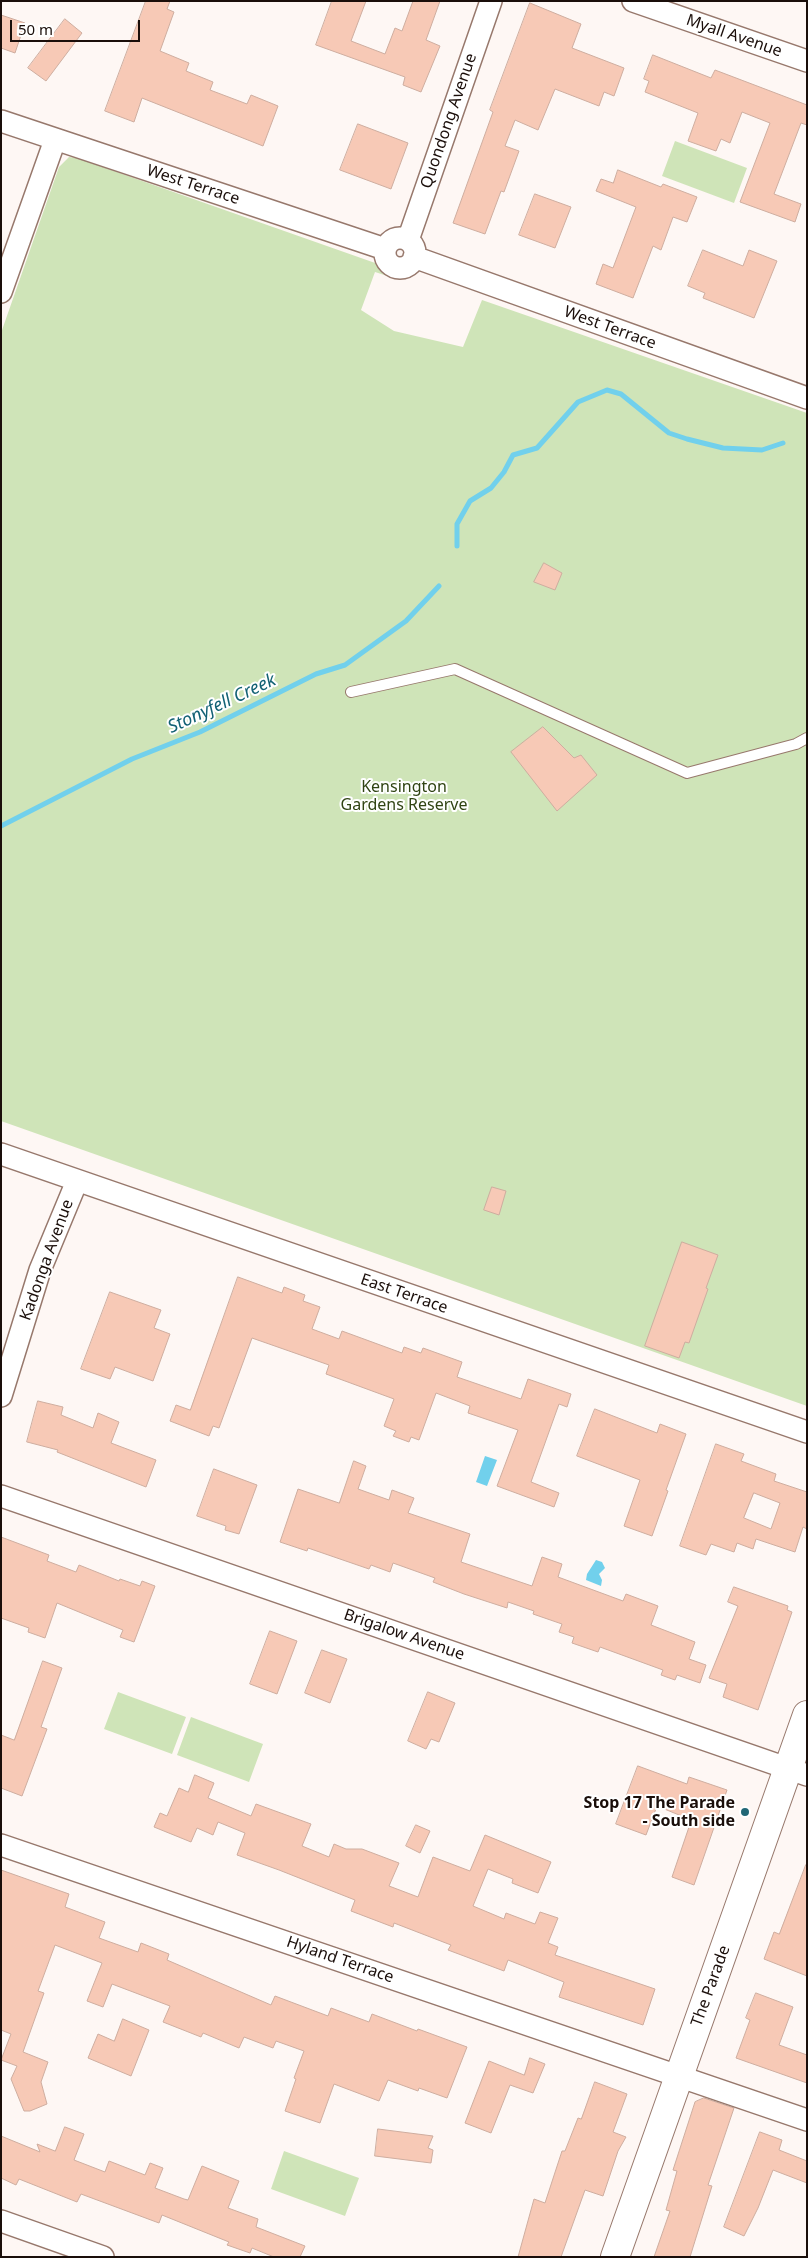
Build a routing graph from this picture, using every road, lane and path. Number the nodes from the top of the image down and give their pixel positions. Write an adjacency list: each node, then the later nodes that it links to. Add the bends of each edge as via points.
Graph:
1 (491, 1): 6 (street, Quondong Avenue)
2 (633, 1): 3 (street, Myall Avenue)
3 (807, 61)
4 (1, 121): 5 (street, West Terrace)
5 (55, 140): 6 (street, West Terrace, via 385,249 397,238); 7 (street)
6 (411, 249): 8 (street, West Terrace)
7 (1, 292)
8 (807, 398)
9 (351, 692): 10 (lane, via 455,670 687,773 796,744)
10 (807, 738)
11 (1, 1154): 12 (street, East Terrace)
12 (77, 1181): 13 (street, Kadonga Avenue, via 40,1270); 14 (street, East Terrace)
13 (1, 1396)
14 (807, 1432)
15 (1, 1496): 17 (street, Brigalow Avenue)
16 (807, 1715): 17 (main road, The Parade)
17 (797, 1772): 19 (main road, The Parade)
18 (1, 1845): 19 (street, Hyland Terrace)
19 (678, 2076): 20 (street, Hyland Terrace); 23 (main road, The Parade)
20 (807, 2120)
21 (1, 2221): 22 (street)
22 (103, 2257)
23 (615, 2257)

